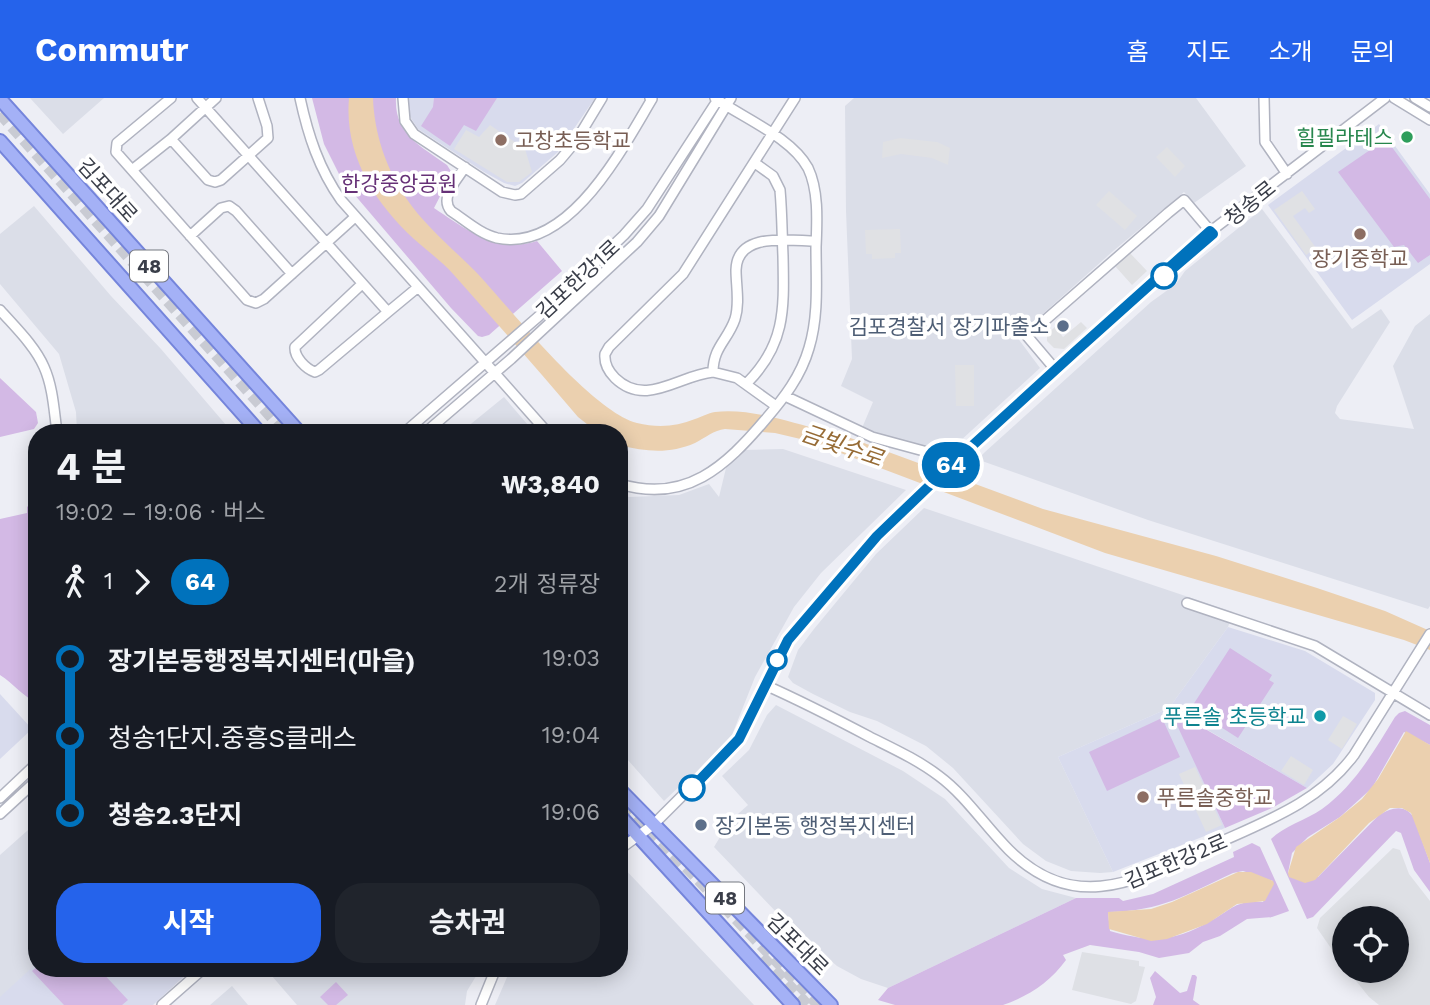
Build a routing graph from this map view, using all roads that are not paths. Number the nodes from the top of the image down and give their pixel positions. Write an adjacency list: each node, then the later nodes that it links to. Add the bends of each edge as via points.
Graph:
1 (171, 98): 25 (street, via 117,143 116,152)
2 (197, 98): 17 (street)
3 (216, 98): 17 (street)
4 (258, 98): 22 (street, via 268,138)
5 (300, 98): 27 (street, via 319,161)
6 (403, 98): 24 (street, via 405,121 414,134)
7 (601, 98): 24 (street, via 569,151 521,194 502,192)
8 (650, 98): 24 (street, via 598,184 563,218 536,236 495,237 451,211 446,199)
9 (795, 98): 19 (street)
10 (1264, 98): 26 (street, via 1265,142)
11 (1385, 98): 26 (street, 청송로, via 1378,108)
12 (1394, 98): 18 (street)
13 (1415, 98): 16 (street)
14 (0, 99): 47 (main road, 김포대로 / 48)
15 (722, 100): 19 (street); 38 (street, 김포한강1로, via 638,220); 41 (street, 김포한강1로, via 650,228)
16 (1430, 107)
17 (205, 108): 20 (street); 22 (street)
18 (1430, 120)
19 (773, 135): 23 (street); 31 (street, via 795,151 809,170 815,191)
20 (171, 139): 22 (street, via 212,182); 25 (street)
21 (0, 141): 46 (main road, 48)
22 (248, 156): 32 (street)
23 (755, 163): 30 (street, via 778,183); 40 (street, via 683,274 609,347 604,361 633,390 651,391)
24 (466, 167)
25 (132, 170): 29 (street)
26 (1286, 173): 28 (street, 청송로)
27 (355, 218): 32 (street); 35 (street)
28 (1212, 232): 39 (street, 청송로); 39 (street, via 1184,200 1027,336)
29 (190, 236): 33 (street, via 251,302 260,302); 33 (street, via 229,206)
30 (782, 241): 31 (street); 40 (street, via 753,244 740,255 736,315 715,353); 42 (street, via 780,331 764,365)
31 (816, 241): 43 (street, via 813,334)
32 (326, 243): 33 (street); 34 (street)
33 (292, 274)
34 (362, 284): 37 (street); 37 (street, via 297,343 295,353 310,371 317,371)
35 (417, 288): 37 (street); 38 (street)
36 (0, 310): 45 (street, via 44,367)
37 (388, 312)
38 (485, 363): 41 (street); 48 (street, 김포한강1로)
39 (1055, 369): 51 (street, 청송로)
40 (713, 372): 42 (street)
41 (494, 374): 49 (street, 김포한강1로); 50 (street)
42 (747, 383): 44 (street)
43 (785, 396): 44 (street); 51 (street, via 872,437)
44 (775, 408): 52 (street, via 740,450 709,474 684,485)
45 (56, 424)
46 (252, 424)
47 (292, 424)
48 (414, 424)
49 (435, 424)
50 (540, 424)
51 (953, 463): 55 (street, 청송로, via 877,536 796,629)
52 (628, 486)
53 (1188, 603): 56 (street, via 1312,644)
54 (1430, 634): 56 (street, 김포한강2로)
55 (765, 685): 56 (street, 김포한강2로, via 928,768 1033,869 1068,884 1103,887 1146,875 1274,818 1316,794 1348,764); 64 (street, 청송로, via 739,739)
56 (1393, 693): 57 (street)
57 (1430, 715)
58 (28, 772): 60 (street)
59 (28, 788): 62 (street)
60 (0, 798)
61 (628, 798): 64 (main road, 김포대로 / 48)
62 (0, 814)
63 (628, 824): 65 (main road, 김포대로 / 48)
64 (653, 825): 65 (street, 청송로); 72 (main road, 김포대로 / 48)
65 (637, 834): 66 (street, 청송로); 71 (main road, 김포대로 / 48)
66 (628, 842)
67 (197, 977): 69 (street)
68 (492, 977): 70 (street)
69 (165, 1005)
70 (481, 1005)
71 (793, 1005)
72 (831, 1005)

